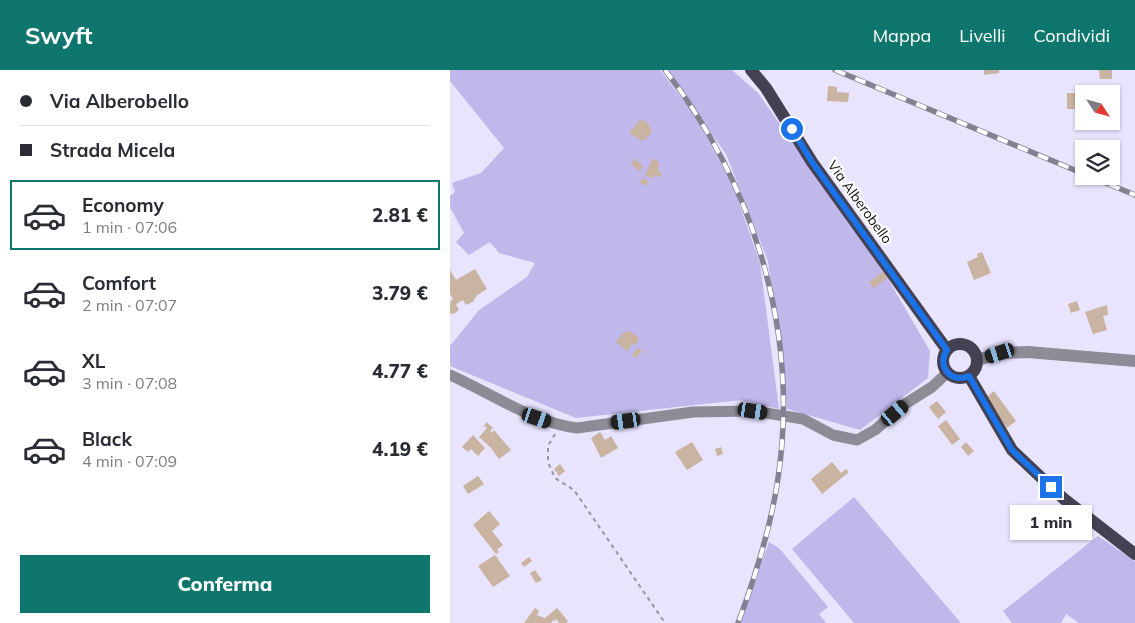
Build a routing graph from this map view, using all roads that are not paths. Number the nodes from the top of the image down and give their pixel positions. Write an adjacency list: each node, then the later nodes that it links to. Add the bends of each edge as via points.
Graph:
1 (751, 70): 2 (main road, Via Alberobello, via 766,88 812,162)
2 (947, 350): 3 (main road, via 964,344 974,350); 5 (main road, via 943,359)
3 (978, 360): 4 (street, via 1000,353 1028,352); 7 (main road, via 976,369)
4 (1135, 361)
5 (947, 373): 6 (street, via 875,430 857,440 832,435 803,419 753,411 693,412 577,428 560,426); 7 (main road, via 960,379)
6 (450, 375)
7 (969, 376): 8 (main road, via 1012,450 1064,500)
8 (1135, 554)

